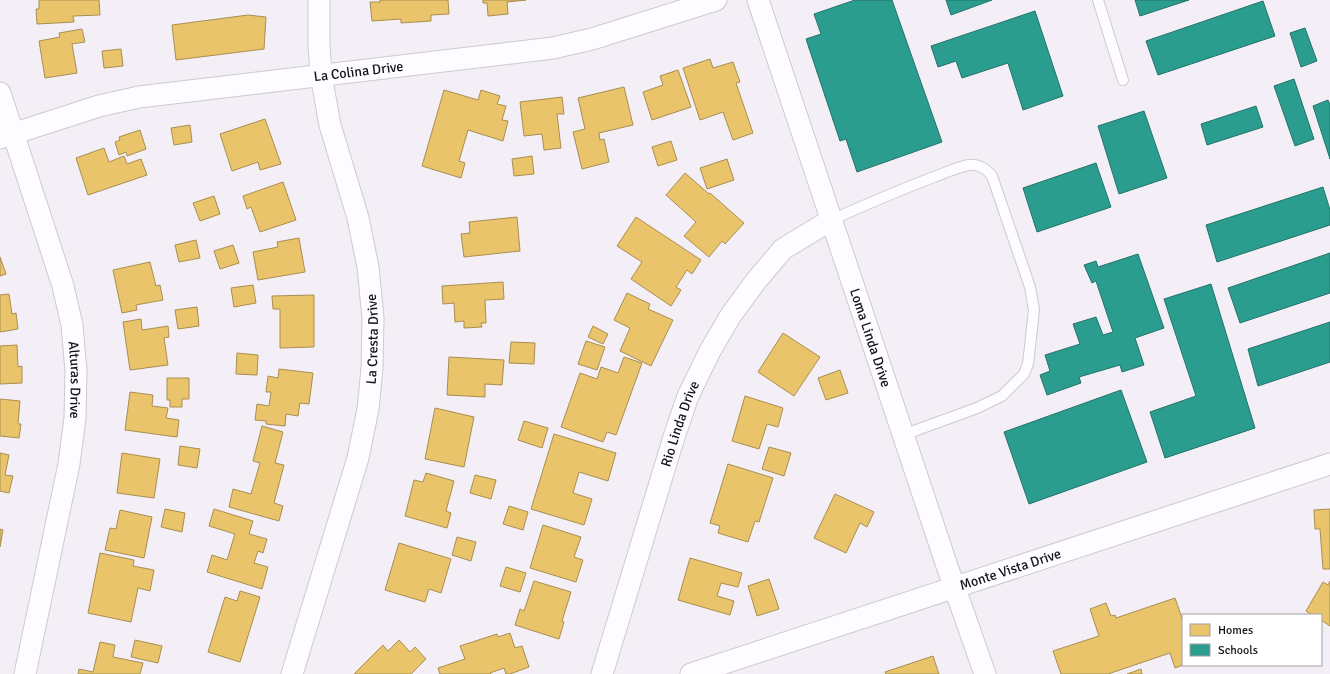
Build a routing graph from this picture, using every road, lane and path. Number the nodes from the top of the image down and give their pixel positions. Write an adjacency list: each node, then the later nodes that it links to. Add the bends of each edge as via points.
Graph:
1 (318, 0): 5 (street, La Cresta Drive)
2 (716, 0): 5 (street, La Colina Drive, via 592,40 553,48)
3 (758, 0): 9 (street, Loma Linda Drive)
4 (1098, 0): 6 (lane)
5 (321, 75): 8 (street, La Colina Drive, via 139,97 99,106); 14 (street, La Cresta Drive, via 330,125 358,218 368,267 373,318 372,368 368,409 358,458)
6 (1124, 80)
7 (0, 93): 8 (street, Alturas Drive)
8 (7, 136): 13 (street, Alturas Drive, via 63,286 72,325 76,371 76,418 69,464)
9 (831, 220): 10 (street, Loma Linda Drive); 10 (lane, via 954,169 970,165 979,166 989,171 992,176 1030,287 1034,310 1028,364 1024,374 1002,396 978,408); 15 (street, Rio Linda Drive, via 783,249 731,315 710,351 688,396 674,437)
10 (903, 436): 12 (street, Loma Linda Drive)
11 (1330, 464): 12 (street, Monte Vista Drive)
12 (954, 588): 16 (street, Monte Vista Drive); 17 (street, Loma Linda Drive)
13 (25, 674)
14 (292, 674)
15 (602, 674)
16 (691, 674)
17 (985, 674)

